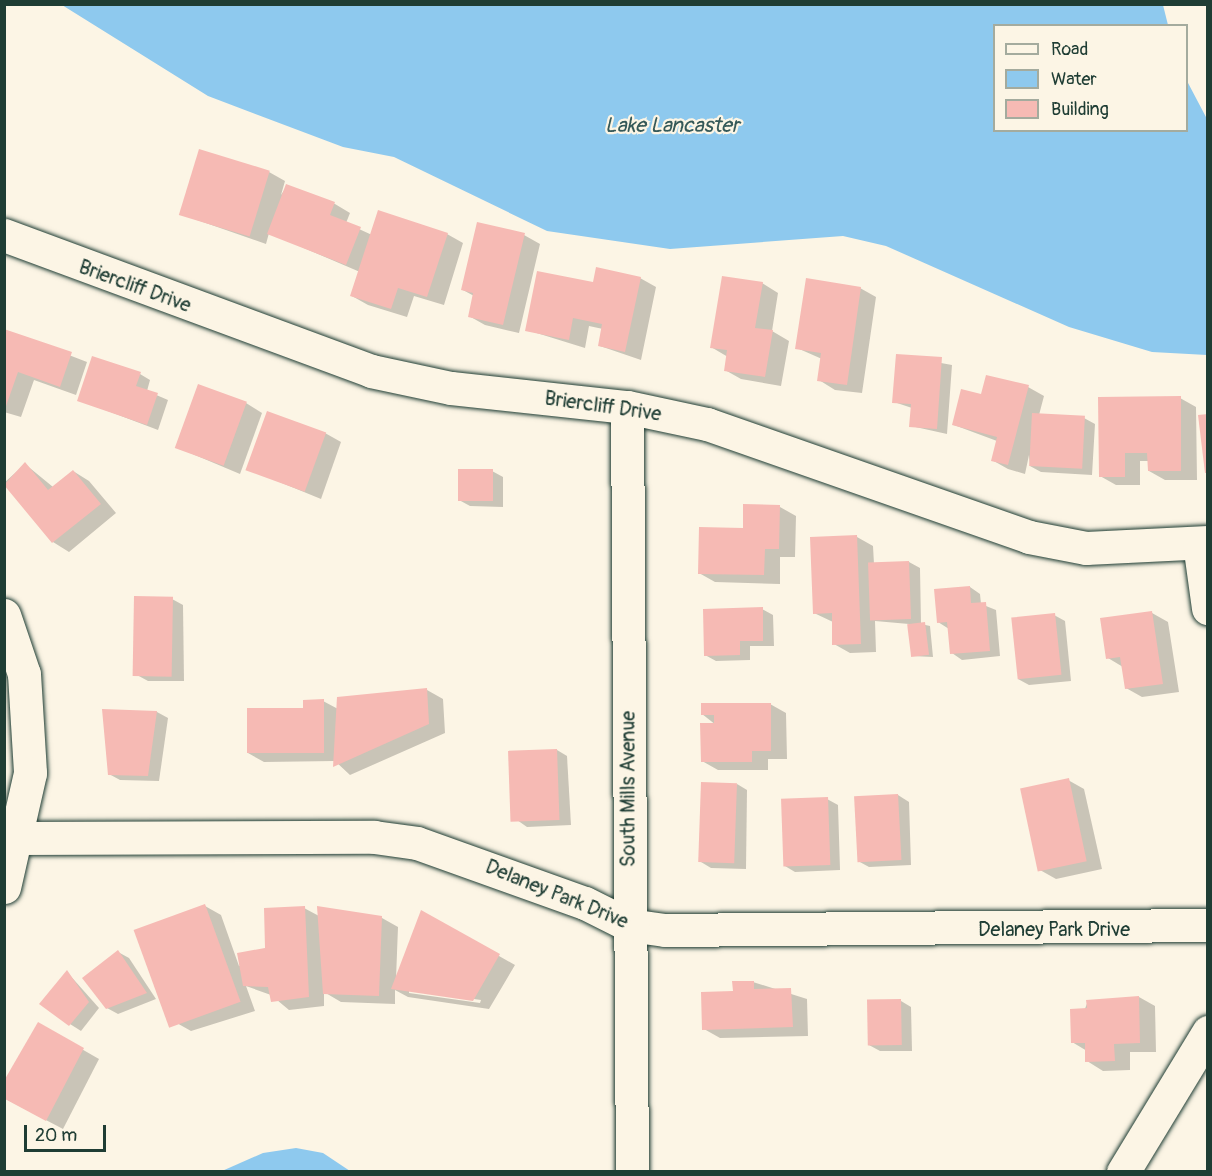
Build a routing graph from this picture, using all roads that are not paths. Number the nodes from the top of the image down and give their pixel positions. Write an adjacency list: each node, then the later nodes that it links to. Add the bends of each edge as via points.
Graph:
1 (4, 235): 2 (street, Briercliff Drive, via 371,372 451,388)
2 (627, 407): 3 (street, Briercliff Drive, via 766,440 1029,537 1086,548); 8 (street, South Mills Avenue)
3 (1203, 542): 4 (street)
4 (1208, 608)
5 (4, 615): 6 (street, via 24,674 28,715 30,773)
6 (18, 838): 7 (street); 8 (street, Delaney Park Drive, via 374,837 417,843 585,903)
7 (4, 887)
8 (629, 925): 9 (street, Delaney Park Drive, via 665,930); 11 (street, South Mills Avenue)
9 (1208, 925)
10 (1208, 1032): 12 (street)
11 (632, 1172)
12 (1123, 1172)

